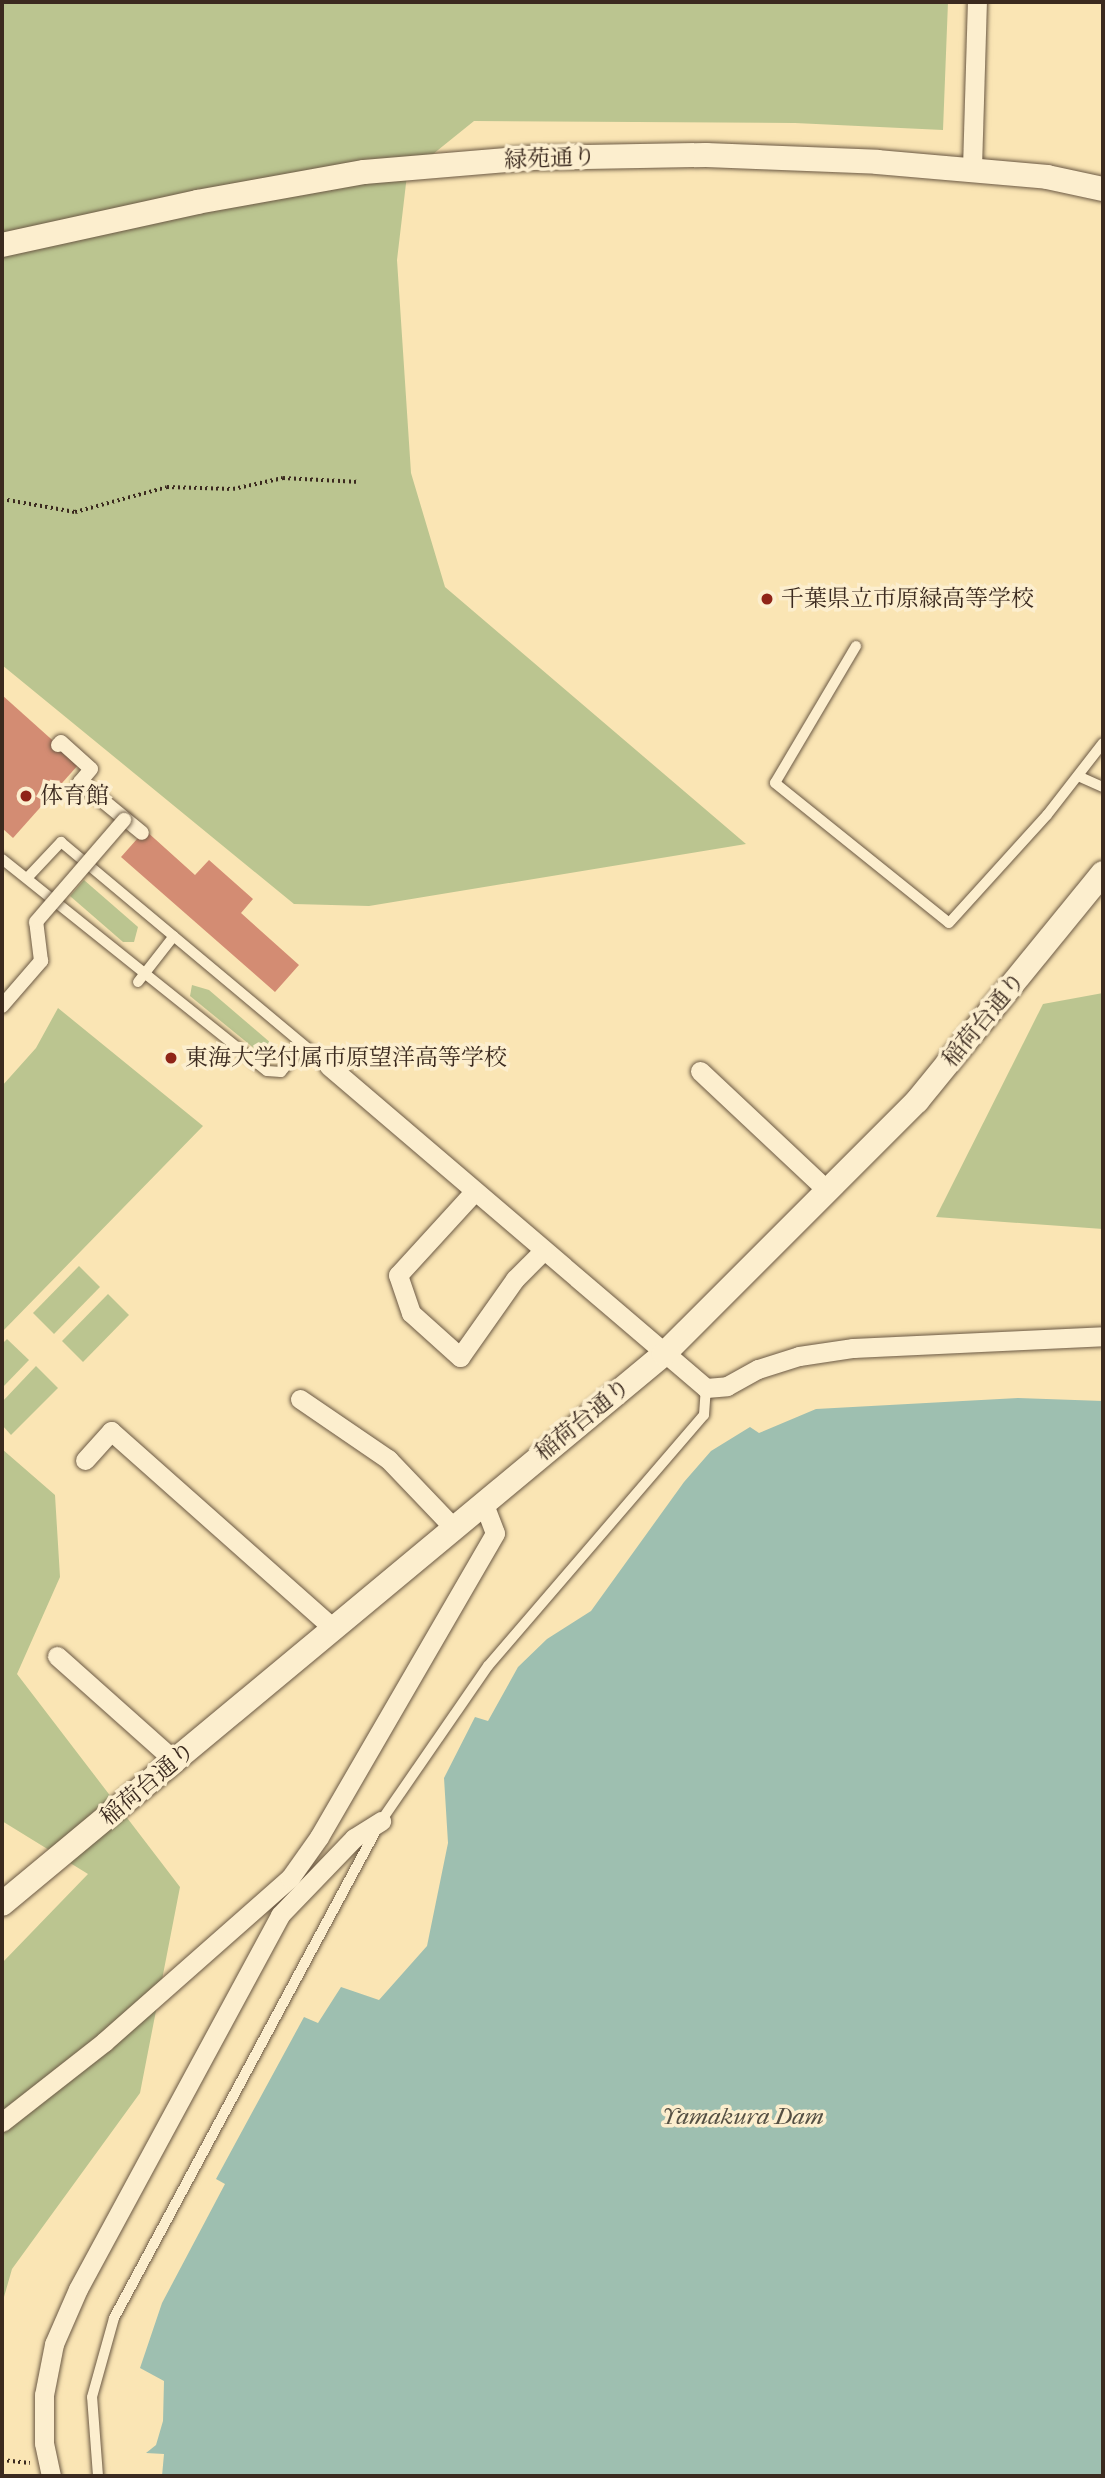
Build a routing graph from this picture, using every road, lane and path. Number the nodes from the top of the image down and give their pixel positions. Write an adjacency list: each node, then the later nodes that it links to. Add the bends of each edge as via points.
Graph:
1 (977, 2): 2 (street)
2 (972, 168): 3 (street, 緑苑通り); 4 (street, 緑苑通り, via 706,155 530,158 365,172 197,202)
3 (1103, 189)
4 (2, 245)
5 (360, 482): 6 (path, via 283,478 233,489 167,487 75,512)
6 (2, 499)
7 (856, 646): 10 (lane, via 775,783 949,923)
8 (1103, 744): 10 (lane)
9 (58, 745): 12 (street, via 61,742 91,769 80,782)
10 (1078, 776): 11 (lane)
11 (1103, 787)
12 (124, 820): 13 (street); 20 (street, bridge, via 36,922 41,961)
13 (142, 833)
14 (2, 859): 16 (lane)
15 (1103, 873): 24 (street, 稲荷台通り, via 917,1101)
16 (29, 876): 17 (lane, via 61,842); 18 (lane)
17 (174, 936): 18 (lane); 21 (lane)
18 (146, 973): 19 (lane); 21 (lane, via 267,1071 281,1072)
19 (138, 982)
20 (2, 1006)
21 (304, 1045): 22 (lane)
22 (329, 1066): 25 (street)
23 (700, 1071): 24 (street)
24 (828, 1191): 28 (street, 稲荷台通り)
25 (473, 1193): 26 (street); 26 (street, via 398,1275 411,1313 460,1357 515,1279)
26 (542, 1252): 28 (street)
27 (1103, 1336): 29 (street, via 853,1348 799,1356 727,1386)
28 (664, 1354): 29 (street); 32 (street, 稲荷台通り)
29 (706, 1388): 37 (lane, via 704,1415 488,1666)
30 (300, 1399): 33 (street, via 388,1459)
31 (86, 1460): 34 (street, via 111,1431)
32 (483, 1502): 33 (street, 稲荷台通り); 39 (street, via 495,1533 319,1838 290,1878 104,2042)
33 (453, 1527): 34 (street, 稲荷台通り)
34 (333, 1628): 36 (street, 稲荷台通り)
35 (57, 1656): 36 (street)
36 (176, 1762): 38 (street, 稲荷台通り)
37 (380, 1821): 41 (street, via 354,1838 280,1914 78,2289 54,2344 44,2395); 42 (lane, via 114,2318 92,2397)
38 (2, 1904)
39 (2, 2122)
40 (2, 2460): 41 (path)
41 (50, 2471)
42 (98, 2476)

